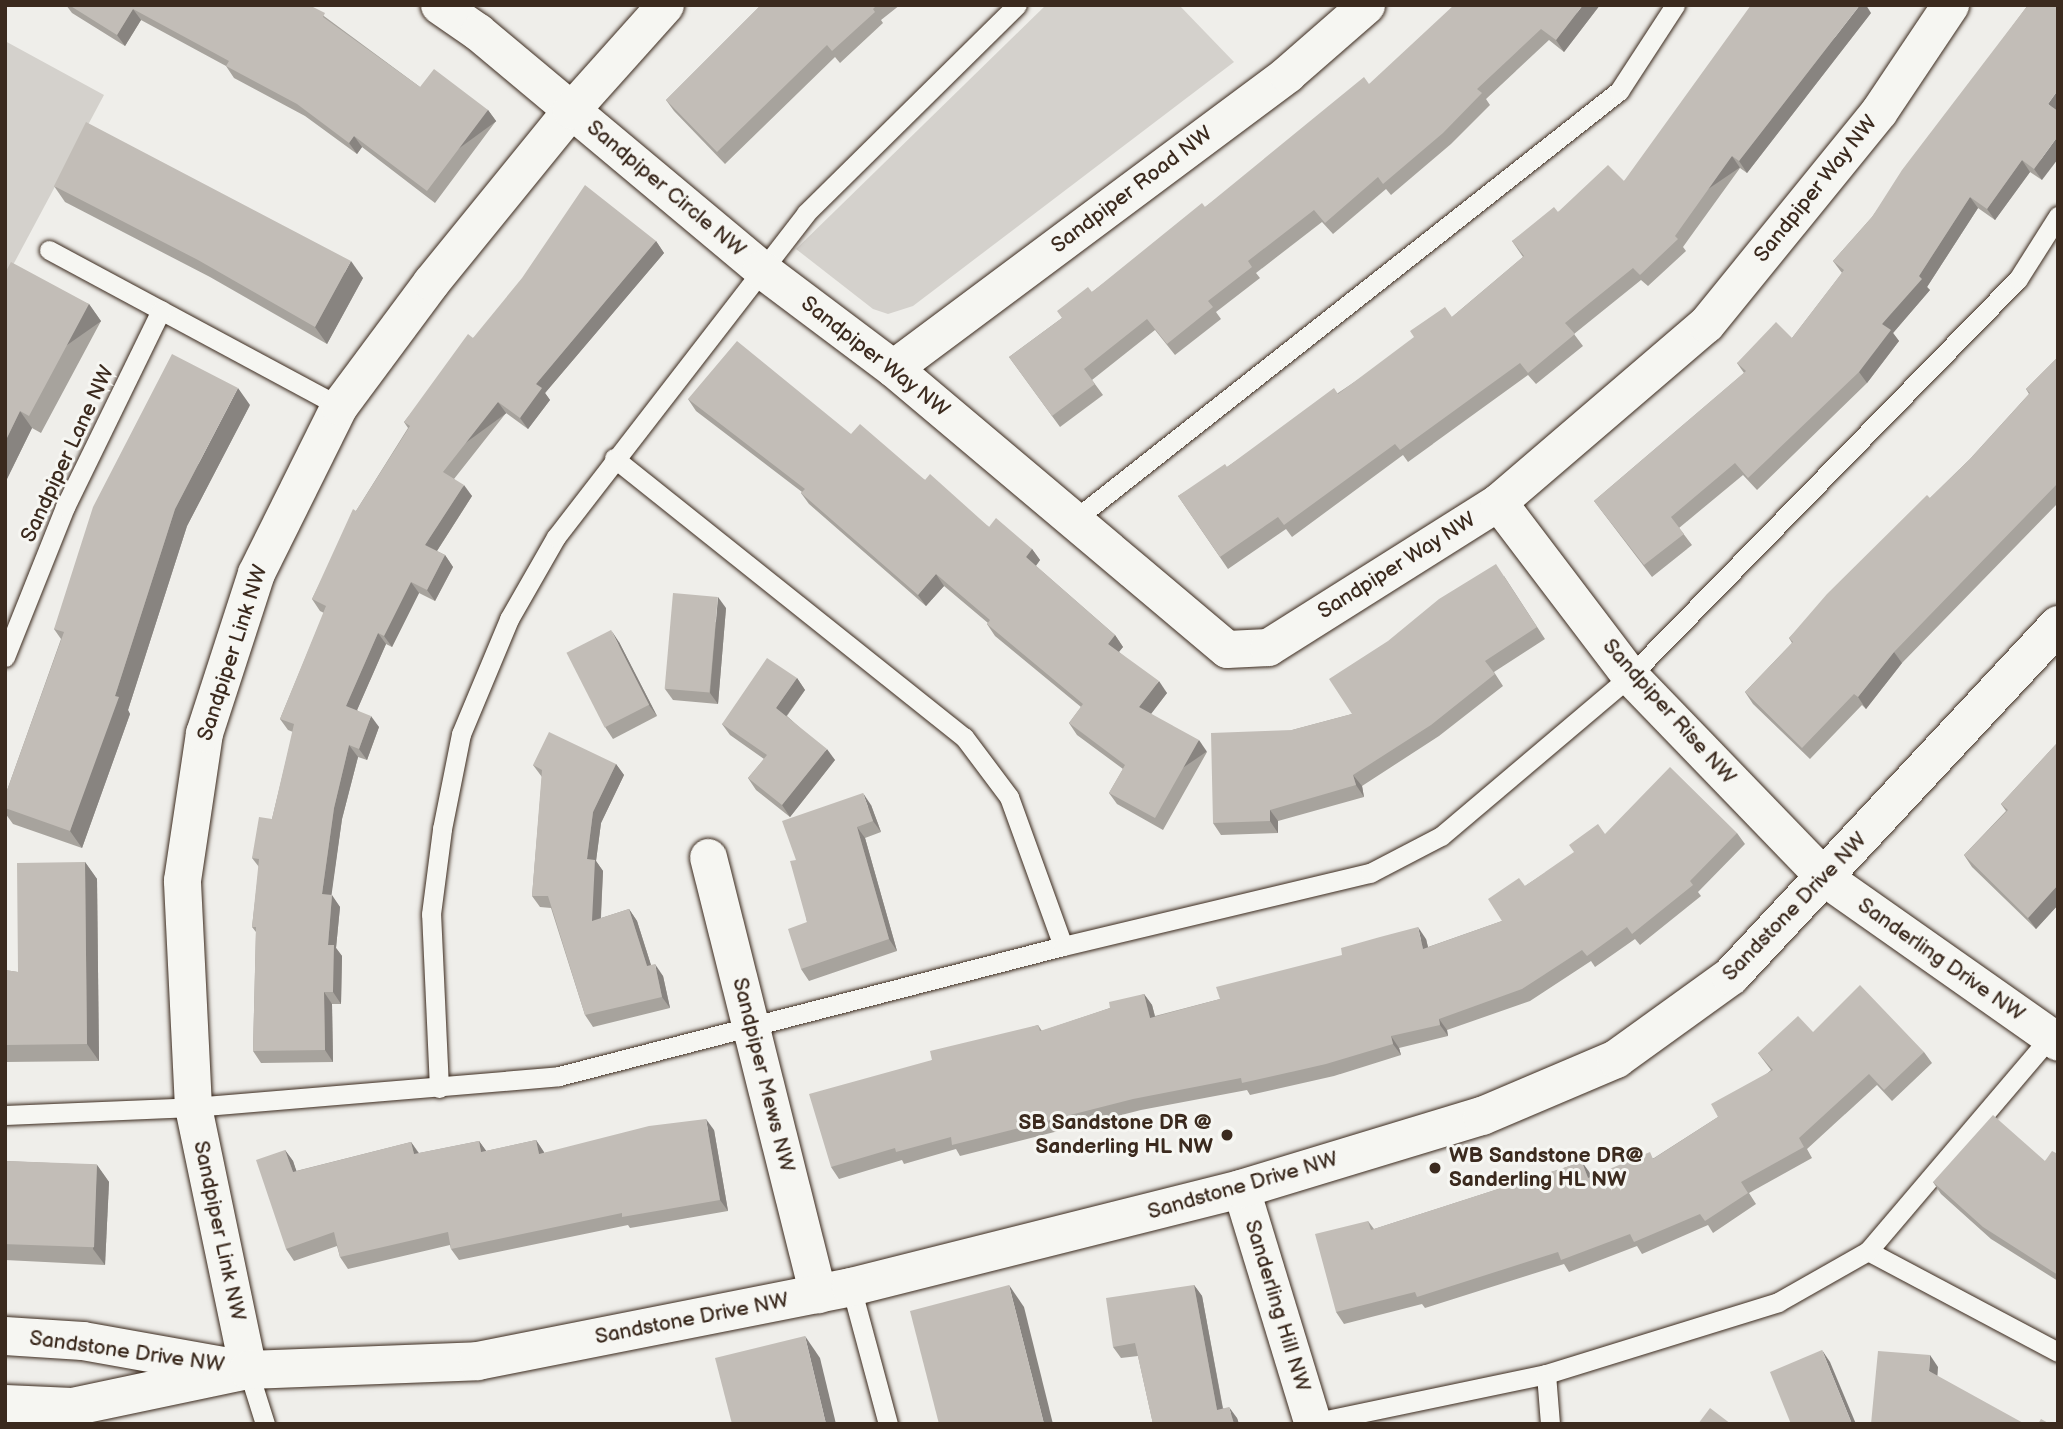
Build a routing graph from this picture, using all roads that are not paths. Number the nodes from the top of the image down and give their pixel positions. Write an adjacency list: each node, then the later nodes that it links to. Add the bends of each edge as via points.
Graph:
1 (439, 5): 7 (street, Sandpiper Circle NW)
2 (665, 5): 7 (street, Sandpiper Circle NW)
3 (1017, 5): 10 (lane, via 806,213)
4 (1366, 5): 12 (street, Sandpiper Road NW, via 1287,74)
5 (1675, 5): 16 (lane, via 1619,91)
6 (1950, 5): 15 (street, Sandpiper Way NW, via 1879,111 1706,324)
7 (571, 110): 10 (street, Sandpiper Circle NW); 13 (street, Sandpiper Link NW, via 431,282)
8 (2058, 216): 19 (lane, via 2018,279)
9 (49, 250): 11 (lane)
10 (761, 269): 12 (street, Sandpiper Way NW); 14 (lane)
11 (161, 310): 13 (lane); 18 (lane, Sandpiper Lane NW, via 65,507)
12 (893, 368): 16 (street, Sandpiper Way NW)
13 (339, 405): 26 (street, Sandpiper Link NW, via 256,573 204,733 182,880)
14 (614, 458): 22 (lane, via 964,737 1009,796); 25 (lane, via 556,537 509,619 461,734 431,914)
15 (1497, 502): 16 (street, Sandpiper Way NW, via 1268,647 1227,649); 19 (street, Sandpiper Rise NW)
16 (1074, 520)
17 (2058, 625): 21 (street, Sandstone Drive NW)
18 (5, 657)
19 (1630, 676): 21 (street, Sandpiper Rise NW); 22 (lane, via 1441,836 1370,873)
20 (708, 857): 23 (street, Sandpiper Mews NW)
21 (1825, 878): 24 (street, Sanderling Drive NW); 28 (street, Sandstone Drive NW, via 1731,976 1616,1059 1482,1116)
22 (1063, 946): 23 (lane)
23 (750, 1027): 25 (lane, via 559,1076); 30 (street, Sandpiper Mews NW)
24 (2055, 1035): 29 (lane)
25 (439, 1088): 26 (lane)
26 (192, 1107): 27 (lane); 33 (street, Sandpiper Link NW)
27 (5, 1115)
28 (1241, 1189): 30 (street, Sandstone Drive NW); 36 (street, Sanderling Hill NW)
29 (1868, 1251): 32 (lane); 34 (lane, via 1778,1301)
30 (835, 1290): 33 (street, Sandstone Drive NW, via 478,1361); 38 (lane)
31 (5, 1336): 33 (street, Sandstone Drive NW, via 83,1341)
32 (2058, 1352)
33 (248, 1370): 35 (street, Sandstone Drive NW, via 72,1407); 37 (lane)
34 (1546, 1374): 36 (lane); 39 (lane)
35 (5, 1404)
36 (1313, 1423)
37 (265, 1424)
38 (888, 1424)
39 (1550, 1424)

